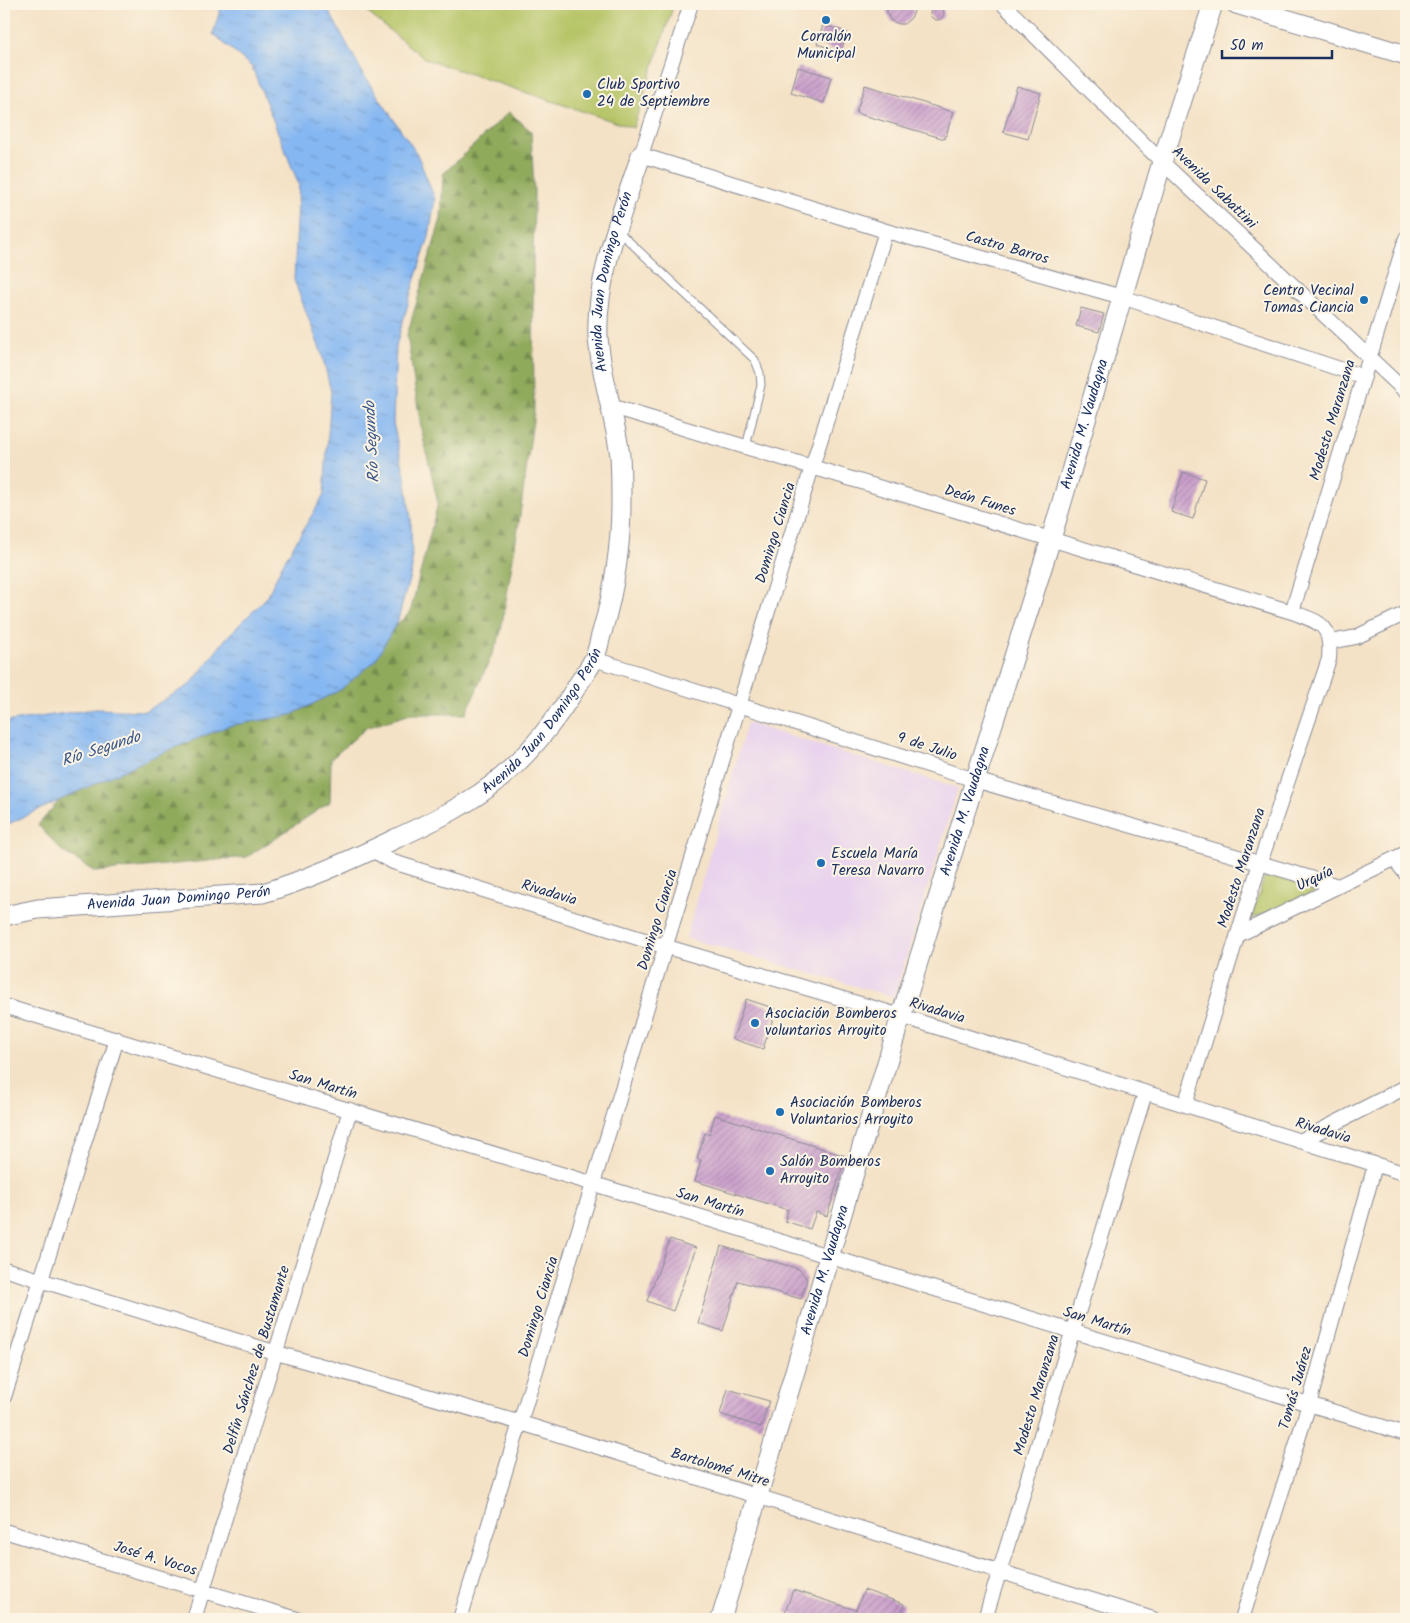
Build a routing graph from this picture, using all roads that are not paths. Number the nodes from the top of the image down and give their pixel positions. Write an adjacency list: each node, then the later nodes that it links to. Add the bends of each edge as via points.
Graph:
1 (691, 4): 6 (street)
2 (1003, 4): 7 (street, Avenida Sabattini)
3 (1213, 4): 7 (main road, Avenida M. Vaudagna)
4 (1236, 4): 5 (main road)
5 (1406, 55)
6 (641, 155): 8 (main road, Avenida Juan Domingo Perón); 9 (street, Castro Barros)
7 (1162, 162): 11 (main road, Avenida M. Vaudagna); 12 (street, Avenida Sabattini)
8 (616, 229): 15 (main road, Avenida Juan Domingo Perón, via 600,302 598,335); 16 (lane, via 756,360 761,385)
9 (886, 231): 11 (street, Castro Barros); 17 (street, Domingo Ciancia)
10 (1406, 238): 12 (street, Modesto Maranzana)
11 (1122, 297): 13 (street, Castro Barros); 18 (main road, Avenida M. Vaudagna)
12 (1369, 358): 13 (street, Modesto Maranzana); 14 (street, Avenida Sabattini)
13 (1364, 377): 19 (street, Modesto Maranzana)
14 (1405, 388)
15 (610, 406): 16 (street, Deán Funes); 22 (main road, Avenida Juan Domingo Perón, via 620,456 621,505 617,562 609,608)
16 (746, 447): 17 (street, Deán Funes)
17 (812, 467): 18 (street, Deán Funes); 23 (street, Domingo Ciancia)
18 (1051, 539): 19 (street, Deán Funes); 24 (main road, Avenida M. Vaudagna)
19 (1292, 612): 21 (street, Deán Funes, via 1326,629)
20 (1406, 613): 21 (street, via 1356,637)
21 (1331, 642): 27 (street, Modesto Maranzana, via 1329,658)
22 (594, 659): 23 (street, 9 de Julio); 25 (main road, Avenida Juan Domingo Perón, via 564,706 529,750 502,776 440,818)
23 (740, 705): 24 (street, 9 de Julio); 32 (street, Domingo Ciancia)
24 (975, 780): 27 (street, 9 de Julio); 34 (main road, Avenida M. Vaudagna)
25 (372, 850): 30 (main road, Avenida Juan Domingo Perón, via 296,883 263,892 38,909); 32 (street, Rivadavia, via 393,862)
26 (1400, 856): 28 (street); 29 (street, Urquía)
27 (1260, 864): 29 (street, 9 de Julio); 31 (street, Modesto Maranzana)
28 (1406, 874)
29 (1338, 886): 31 (street, Urquía)
30 (4, 916)
31 (1238, 935): 38 (street, Modesto Maranzana)
32 (667, 947): 34 (street, Rivadavia); 43 (street, Domingo Ciancia)
33 (4, 1006): 35 (street, San Martín)
34 (901, 1016): 37 (street, Rivadavia); 44 (main road, Avenida M. Vaudagna)
35 (117, 1039): 39 (street, San Martín); 46 (street)
36 (1406, 1087): 40 (street)
37 (1145, 1093): 38 (street, Rivadavia); 47 (street, Modesto Maranzana)
38 (1185, 1105): 40 (street, Rivadavia)
39 (350, 1110): 43 (street, San Martín); 48 (street, Delfín Sánchez de Bustamante)
40 (1300, 1141): 41 (street, Rivadavia)
41 (1375, 1165): 42 (street, Rivadavia); 50 (street, Tomás Juárez)
42 (1406, 1174)
43 (594, 1184): 44 (street, San Martín); 51 (street, Domingo Ciancia)
44 (830, 1257): 47 (street, San Martín); 53 (main road, Avenida M. Vaudagna)
45 (4, 1269): 46 (street, Bartolomé Mitre)
46 (41, 1281): 48 (street, Bartolomé Mitre); 49 (street)
47 (1073, 1332): 50 (street, San Martín); 55 (street, Modesto Maranzana)
48 (277, 1353): 51 (street, Bartolomé Mitre); 56 (street, Delfín Sánchez de Bustamante)
49 (4, 1397)
50 (1309, 1404): 52 (street, San Martín); 63 (street, Tomás Juárez)
51 (521, 1423): 53 (street, Bartolomé Mitre); 59 (street, Domingo Ciancia)
52 (1406, 1434)
53 (757, 1497): 55 (street, Bartolomé Mitre); 60 (main road, Avenida M. Vaudagna)
54 (4, 1531): 56 (street, José A. Vocos)
55 (1000, 1572): 61 (street, Modesto Maranzana); 62 (street, Bartolomé Mitre)
56 (203, 1590): 57 (street, Delfín Sánchez de Bustamante); 58 (street, José A. Vocos)
57 (194, 1619)
58 (297, 1619)
59 (460, 1619)
60 (721, 1619)
61 (985, 1619)
62 (1153, 1619)
63 (1242, 1619)

